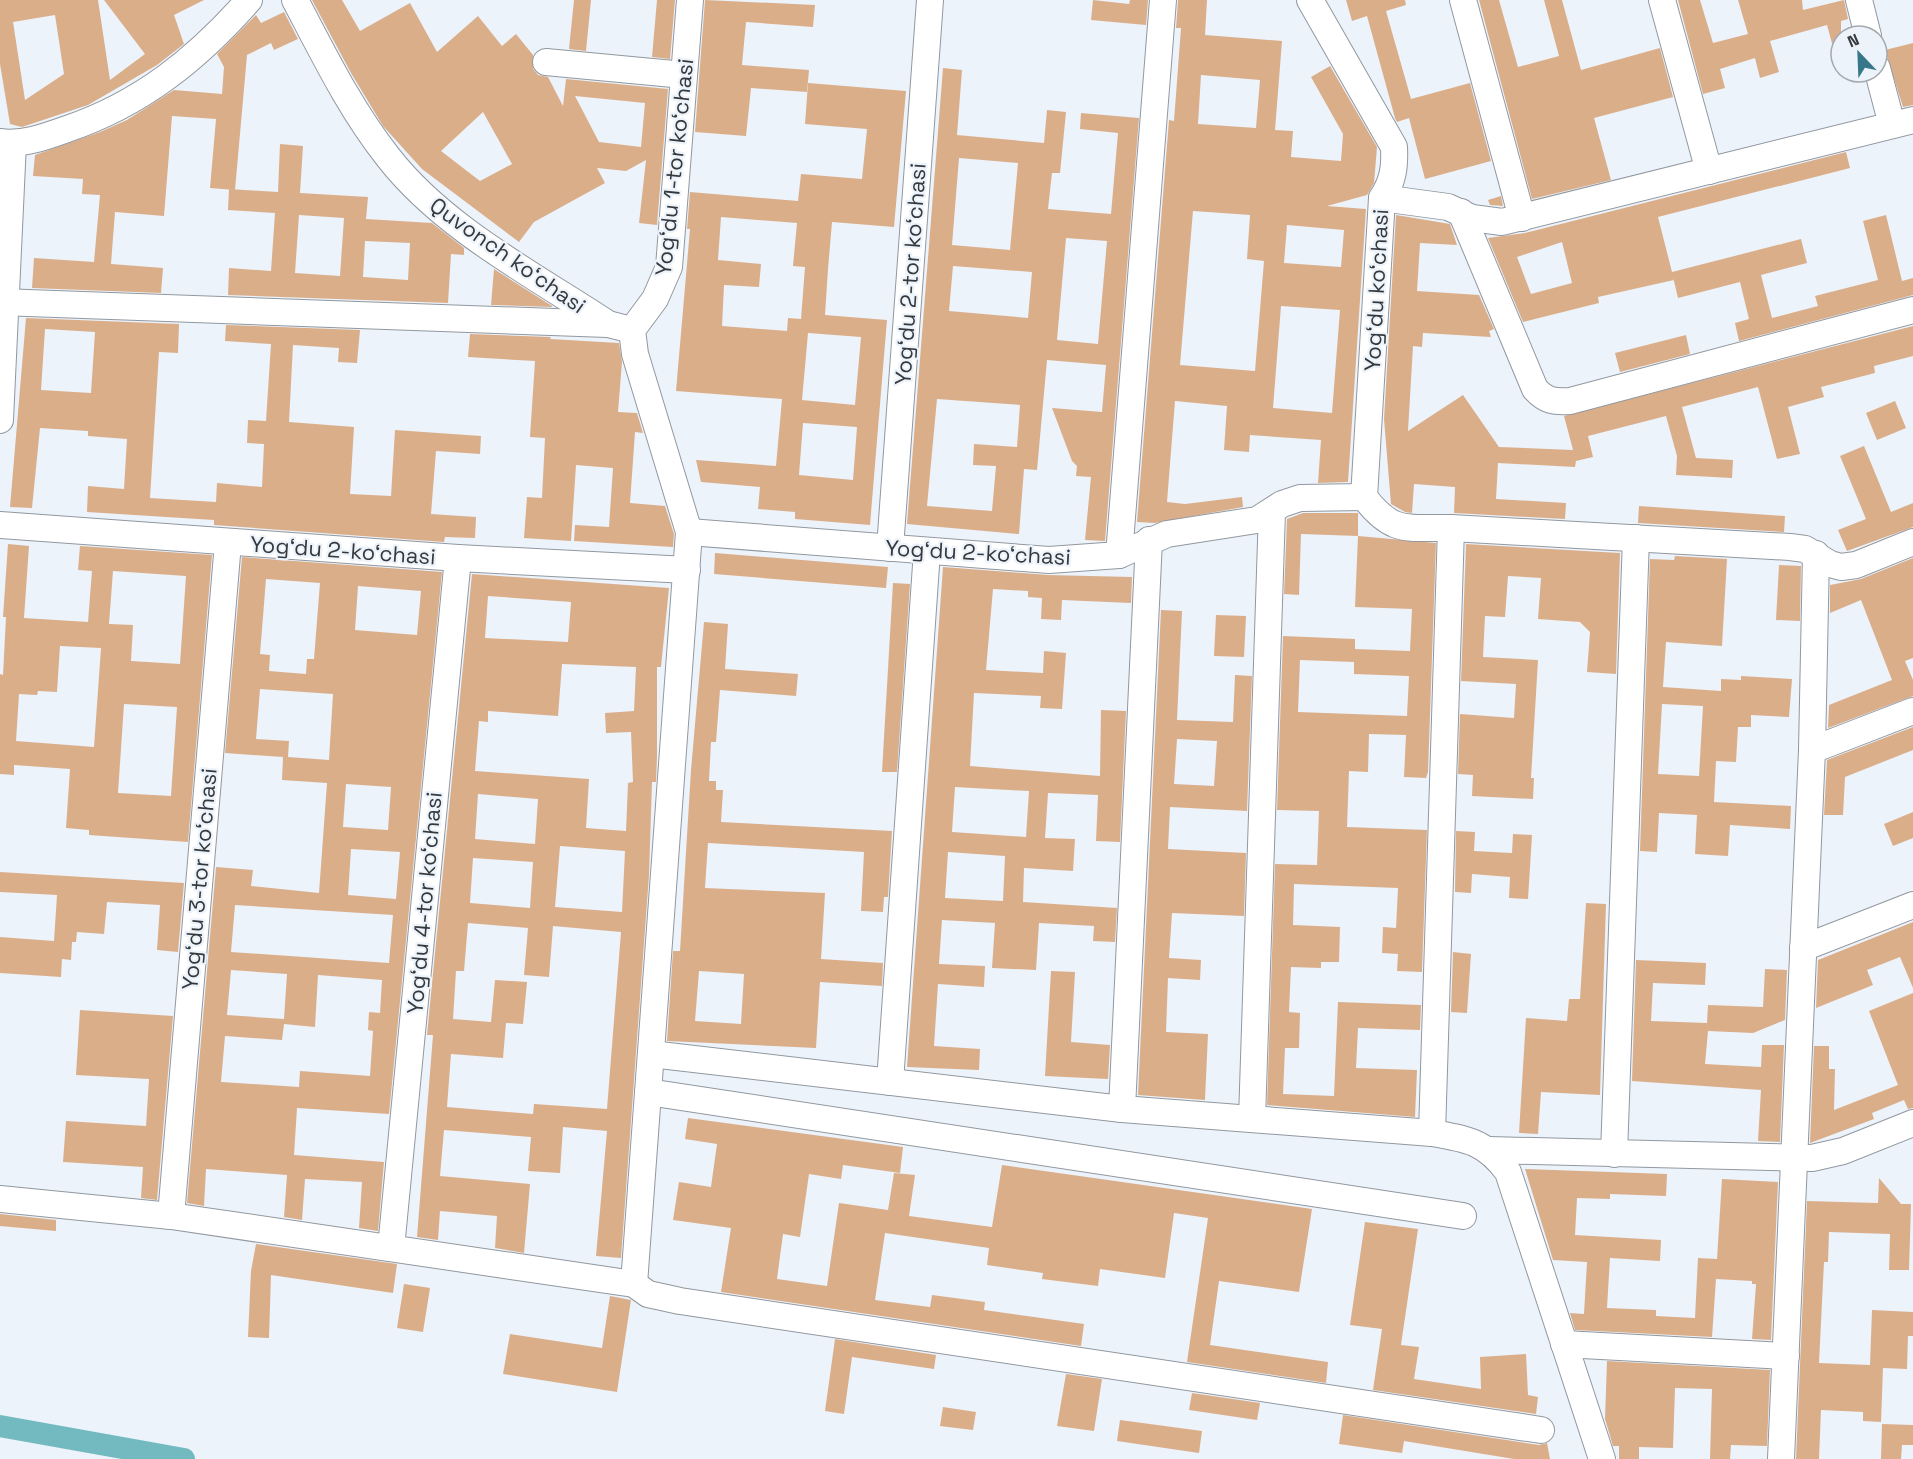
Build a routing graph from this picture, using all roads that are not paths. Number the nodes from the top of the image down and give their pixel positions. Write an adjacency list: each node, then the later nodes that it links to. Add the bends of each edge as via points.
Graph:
1 (249, 0): 15 (street, via 181,69 145,94 96,120 41,138)
2 (295, 0): 22 (street, Quvonch koʻchasi, via 368,130 420,193 454,222)
3 (690, 0): 12 (street, Yogʻdu 1-tor koʻchasi)
4 (930, 0): 33 (street, Yogʻdu 2-tor koʻchasi)
5 (1162, 0): 36 (street)
6 (1310, 0): 17 (street, Yogʻdu koʻchasi, via 1395,147 1391,184)
7 (1463, 0): 19 (street)
8 (1662, 0): 16 (street)
9 (1859, 0): 10 (street)
10 (1865, 24)
11 (546, 62): 12 (street)
12 (684, 75): 22 (street, Yogʻdu 1-tor koʻchasi, via 669,267 655,299)
13 (1885, 84): 14 (street)
14 (1903, 122): 16 (street)
15 (7, 142): 20 (street)
16 (1709, 171): 19 (street)
17 (1382, 198): 18 (street); 24 (street, Yogʻdu koʻchasi)
18 (1461, 212): 19 (street, via 1485,222); 21 (street, via 1535,389 1554,402 1570,401)
19 (1522, 218)
20 (3, 302): 22 (street); 23 (street)
21 (1913, 310)
22 (620, 327): 28 (street, via 636,360)
23 (0, 420)
24 (1364, 497): 25 (street, Yogʻdu 2-koʻchasi, via 1300,498); 27 (street, via 1383,520 1395,526)
25 (1272, 511): 30 (street, Yogʻdu 2-koʻchasi, via 1250,522); 47 (street)
26 (0, 525): 31 (street, Yogʻdu 2-koʻchasi)
27 (1451, 528): 29 (street); 49 (street)
28 (689, 532): 33 (street, Yogʻdu 2-koʻchasi); 38 (street)
29 (1636, 538): 35 (street, via 1790,547); 51 (street)
30 (1149, 540): 36 (street, Yogʻdu 2-koʻchasi); 46 (street)
31 (228, 543): 37 (street, Yogʻdu 2-koʻchasi); 54 (street, Yogʻdu 3-tor koʻchasi)
32 (1913, 543): 35 (street, via 1841,567)
33 (890, 548): 34 (street, Yogʻdu 2-koʻchasi)
34 (927, 551): 36 (street, Yogʻdu 2-koʻchasi, via 1049,560); 44 (street)
35 (1816, 554): 40 (street)
36 (1119, 555)
37 (458, 558): 38 (street, Yogʻdu 2-koʻchasi); 56 (street, Yogʻdu 4-tor koʻchasi)
38 (687, 570): 43 (street)
39 (1913, 711): 40 (street)
40 (1812, 750): 42 (street)
41 (1913, 905): 42 (street)
42 (1803, 948): 52 (street)
43 (651, 1053): 44 (street); 45 (street)
44 (890, 1082): 46 (street)
45 (648, 1092): 55 (street); 57 (street)
46 (1122, 1109): 47 (street)
47 (1252, 1119): 49 (street)
48 (1913, 1123): 52 (street, via 1827,1156)
49 (1432, 1133): 50 (street, via 1471,1140)
50 (1489, 1150): 51 (street); 58 (street, via 1508,1172)
51 (1614, 1154): 52 (street)
52 (1794, 1157): 59 (street)
53 (0, 1199): 54 (street)
54 (171, 1216): 56 (street)
55 (1463, 1216)
56 (391, 1248): 57 (street)
57 (634, 1284): 60 (street, via 648,1294 680,1301)
58 (1564, 1344): 59 (street); 61 (street)
59 (1786, 1356): 62 (street)
60 (1540, 1431)
61 (1602, 1459)
62 (1781, 1459)

